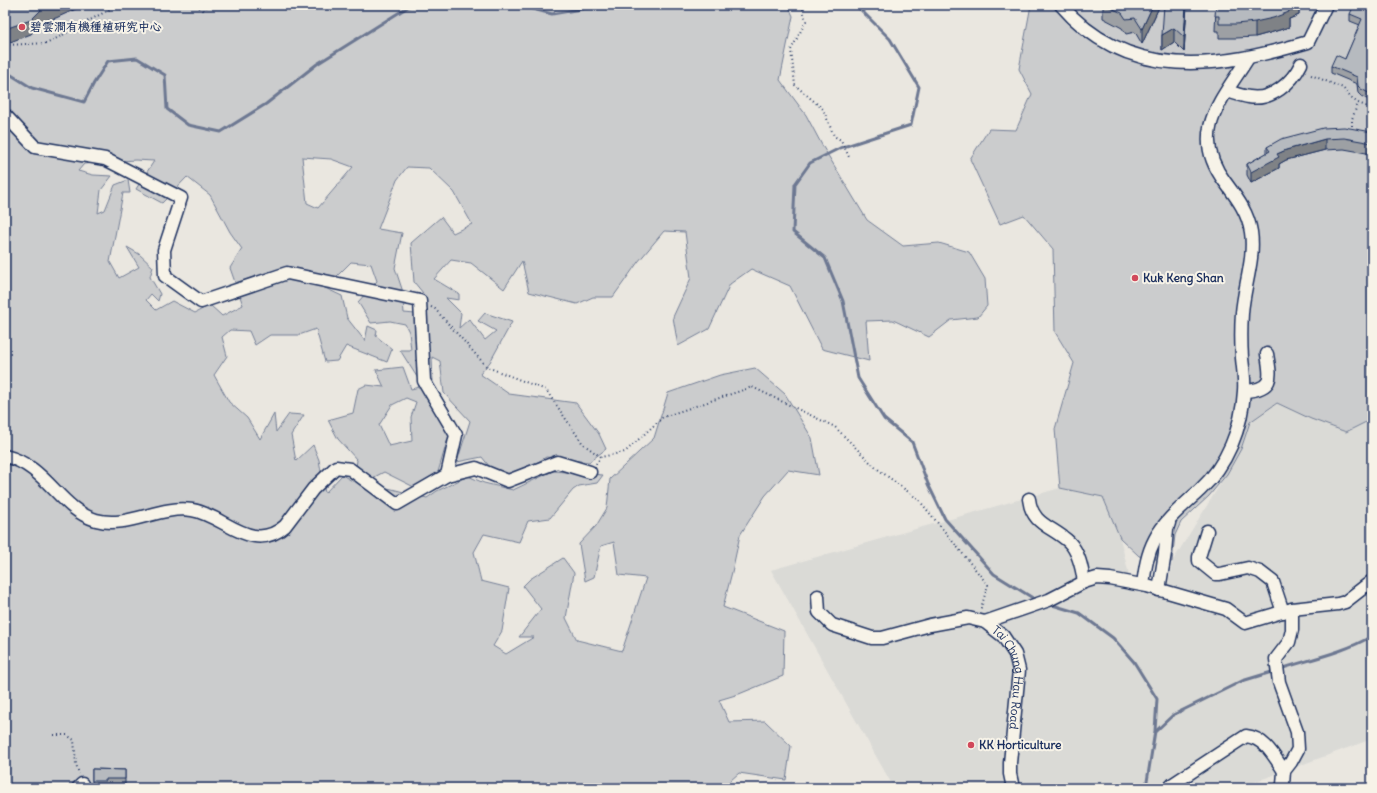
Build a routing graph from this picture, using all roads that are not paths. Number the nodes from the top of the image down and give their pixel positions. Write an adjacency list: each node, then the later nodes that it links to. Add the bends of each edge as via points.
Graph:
1 (1060, 5): 3 (street, via 1099,38 1117,48 1148,59 1197,63)
2 (1326, 5): 3 (street, via 1308,42)
3 (1248, 58): 5 (street)
4 (1301, 64): 5 (street, via 1290,81 1269,94 1250,97)
5 (1227, 91): 8 (street, via 1212,118 1208,140 1209,151 1217,171 1242,206 1251,230 1252,255 1245,289 1241,334)
6 (5, 115): 11 (street, via 35,147 105,159 181,198 164,250 165,276 201,302 287,273 420,301 424,381 456,435)
7 (1267, 354): 8 (street, via 1270,372 1266,384 1255,390)
8 (1244, 390): 13 (street, via 1241,419 1226,457 1210,479)
9 (5, 456): 11 (street, via 26,463 75,508 96,520 120,521 162,510 190,510 257,536 270,535 285,526 313,489 336,467 350,469 397,504)
10 (590, 472): 11 (street, via 557,462 508,481 476,468)
11 (447, 475)
12 (1029, 499): 16 (street, via 1031,511 1040,522 1069,542 1075,551 1082,567)
13 (1175, 514): 17 (street, via 1161,529 1151,548); 18 (street, via 1167,529)
14 (1206, 531): 20 (street, via 1199,557 1201,563 1215,574 1248,568 1260,572 1273,582)
15 (1372, 581): 20 (street, via 1346,602)
16 (1084, 582): 17 (street, via 1097,578); 21 (street, via 1049,600)
17 (1143, 586): 18 (street)
18 (1159, 590): 20 (street, via 1226,609 1245,623)
19 (818, 596): 21 (street, Tai Chung Hau Road, via 819,612 832,625 872,638 882,638 968,618)
20 (1287, 611): 22 (street, via 1292,630 1289,642 1276,659 1279,682 1297,732 1298,749)
21 (981, 621): 23 (street, Tai Chung Hau Road, via 1003,636 1015,654 1019,670 1010,763)
22 (1284, 771): 24 (street, via 1259,739 1246,736); 25 (street)
23 (1013, 788)
24 (1169, 788)
25 (1281, 788)

